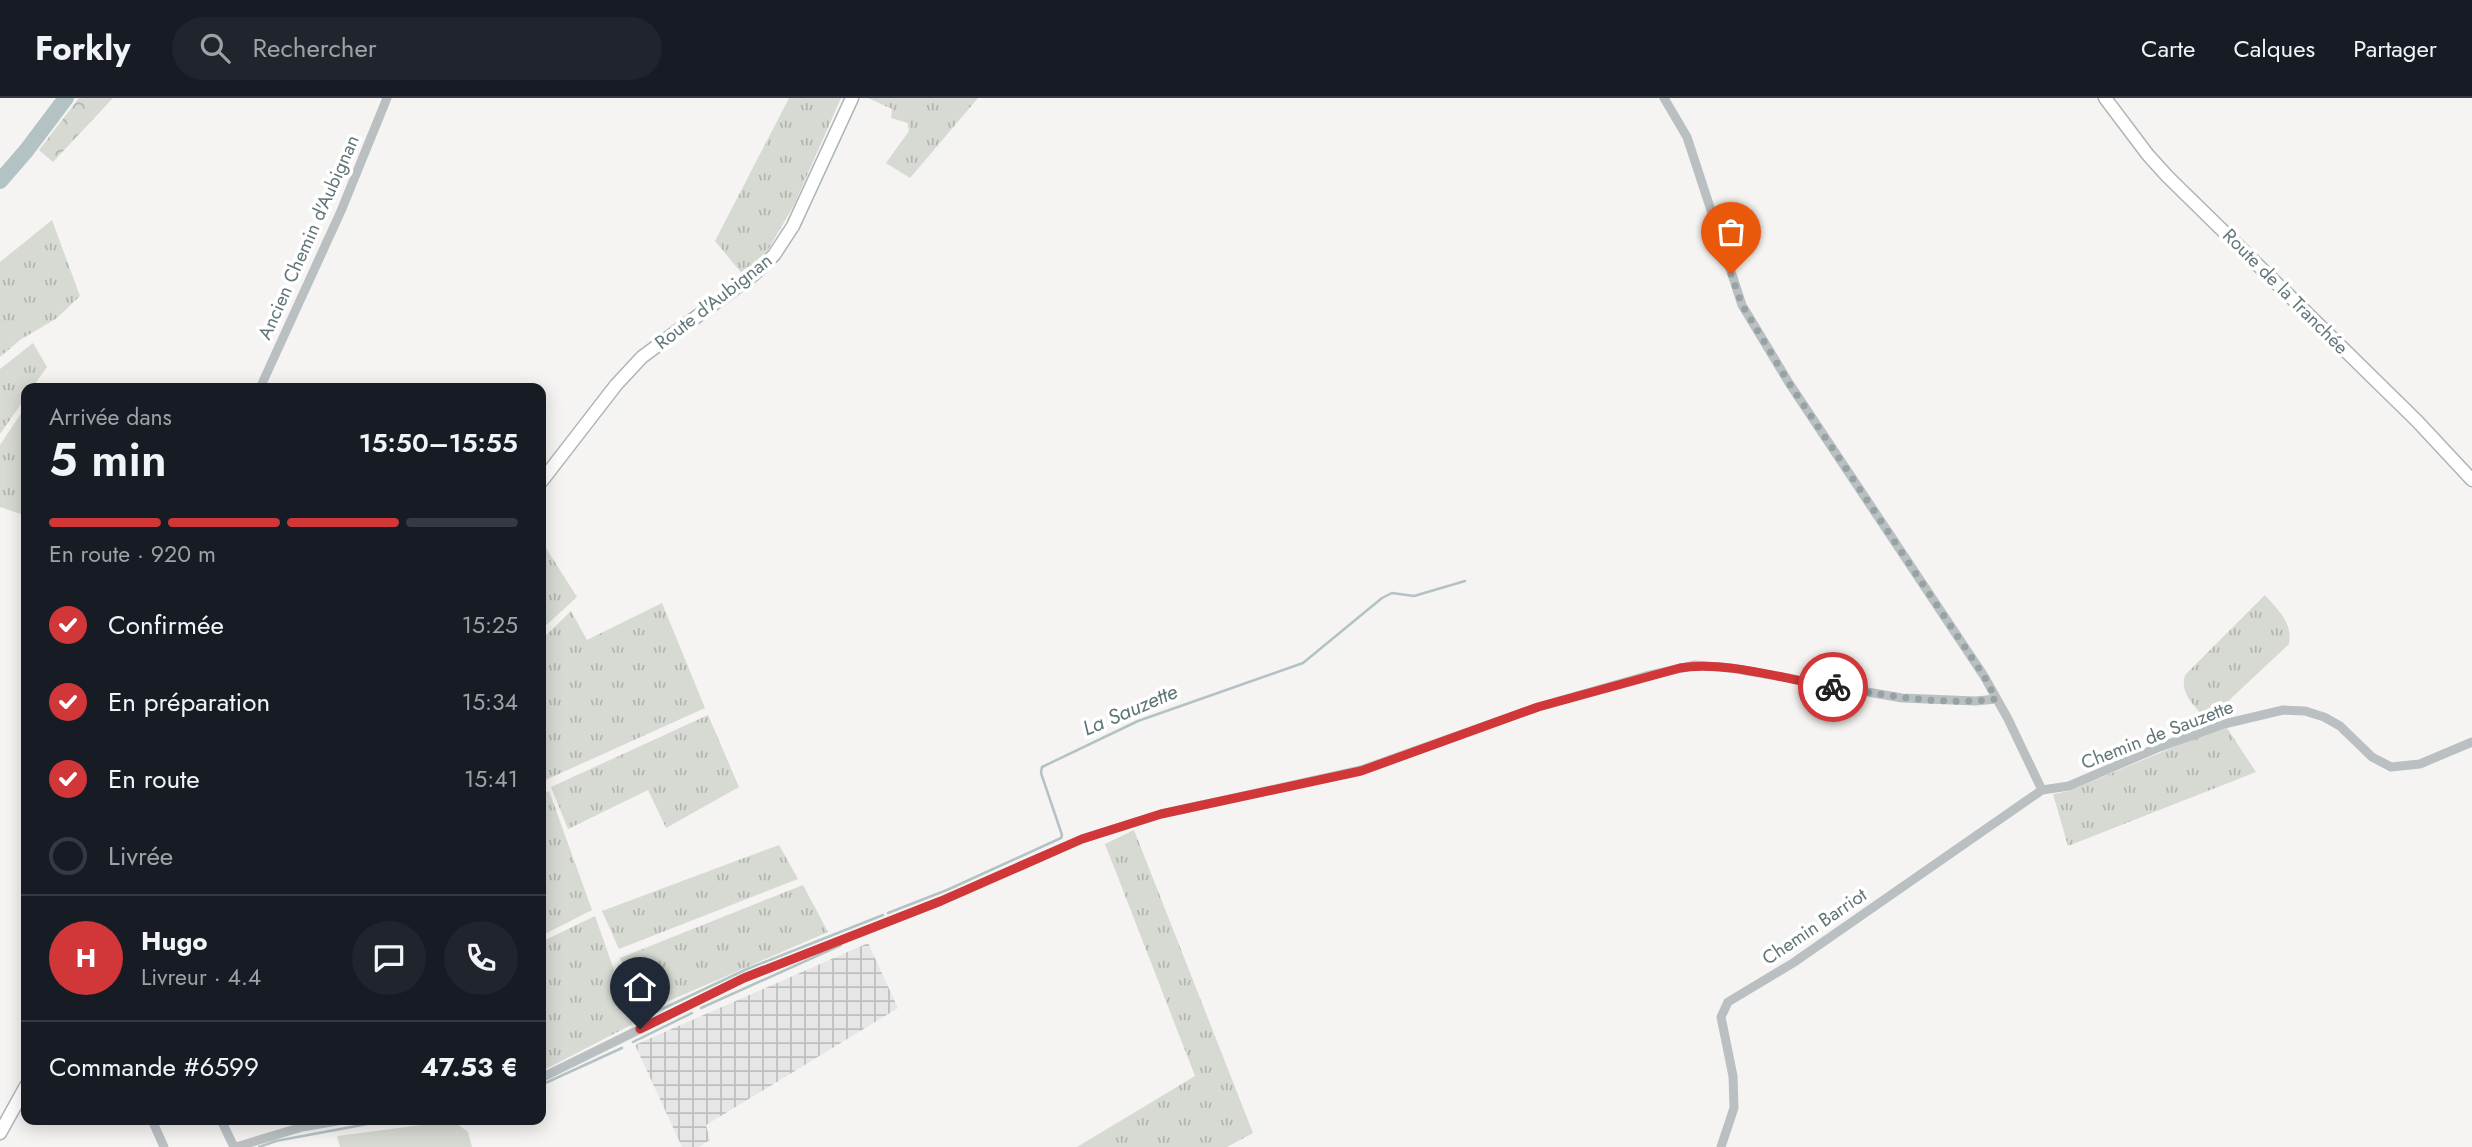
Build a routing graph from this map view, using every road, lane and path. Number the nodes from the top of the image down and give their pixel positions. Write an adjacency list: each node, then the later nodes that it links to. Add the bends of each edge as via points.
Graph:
1 (387, 98): 5 (street, Ancien Chemin d'Aubignan)
2 (852, 98): 6 (street, Route d'Aubignan, via 793,226 774,255 642,357)
3 (1664, 98): 8 (street, via 1687,136 1742,305)
4 (2105, 98): 7 (street, Route de la Tranchée, via 2167,176)
5 (262, 383)
6 (546, 475)
7 (2472, 480)
8 (1996, 699): 10 (street); 11 (street, via 1902,698 1695,665 1646,676 1538,707 1361,771 1161,814 1082,839 941,901 744,978)
9 (2472, 742): 10 (street, Chemin de Sauzette, via 2420,764 2391,767 2324,717 2283,710 2224,724 2069,786)
10 (2042, 790): 19 (street, Chemin Barriot, via 1793,963 1728,1002 1721,1017 1734,1108)
11 (546, 1076)
12 (21, 1095): 16 (street)
13 (154, 1125): 17 (street)
14 (224, 1125): 18 (street)
15 (314, 1125): 18 (street)
16 (0, 1133)
17 (164, 1147)
18 (235, 1147)
19 (1721, 1147)

